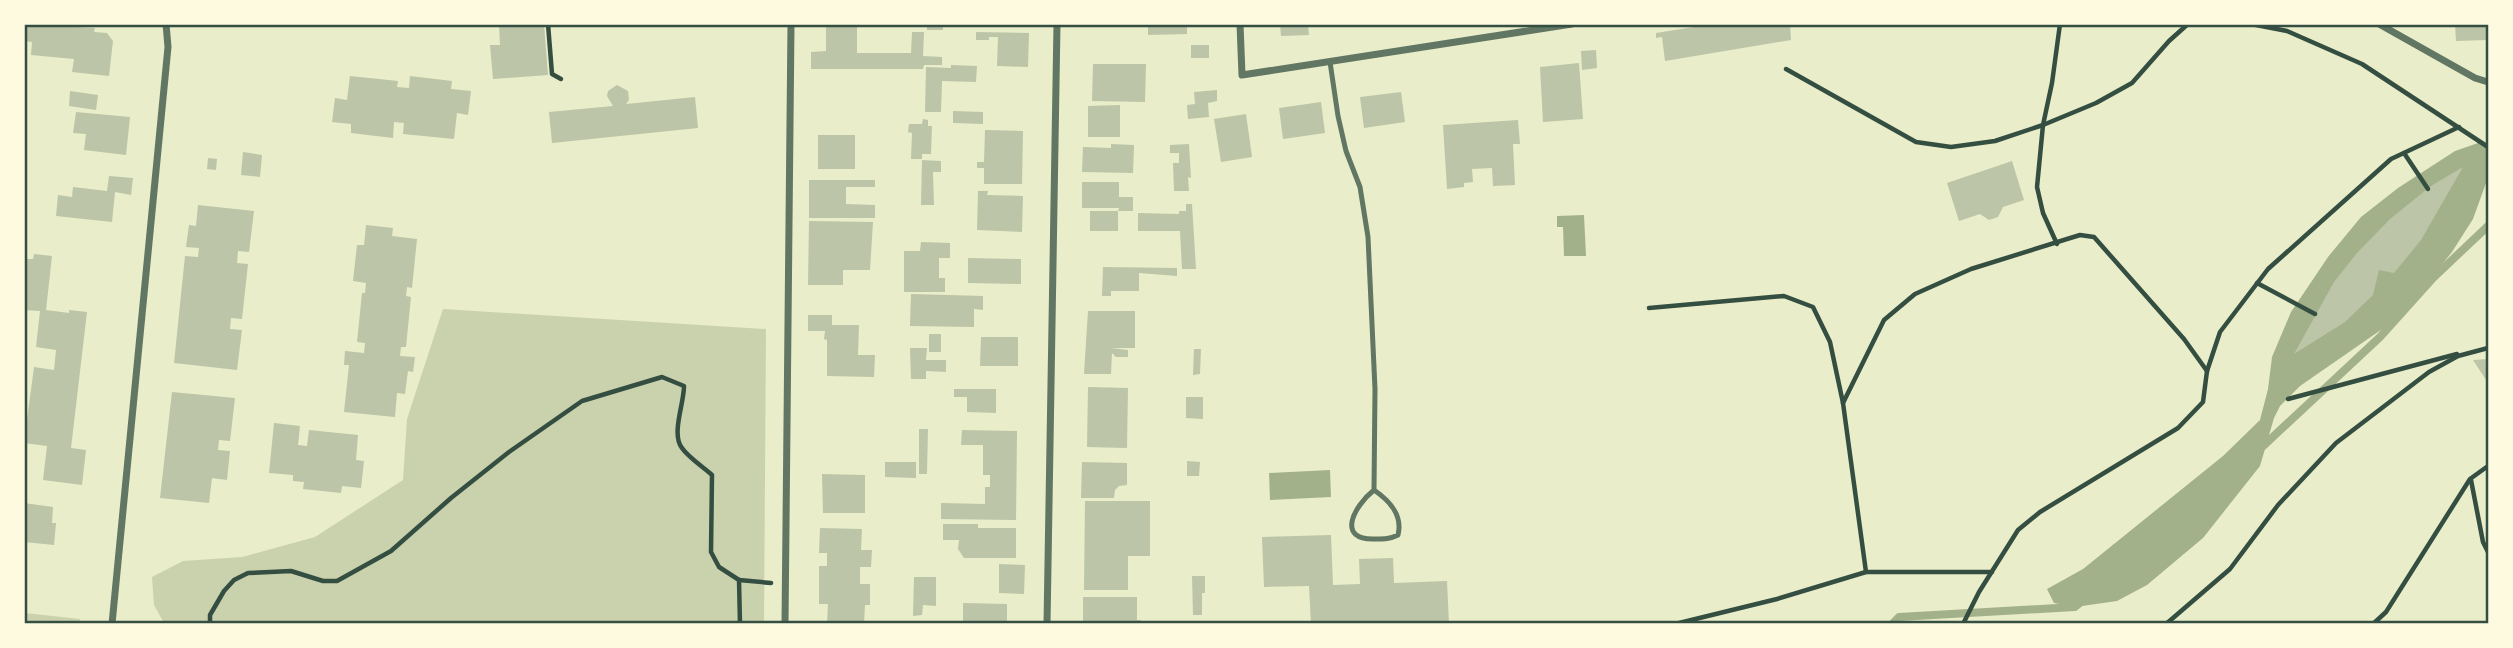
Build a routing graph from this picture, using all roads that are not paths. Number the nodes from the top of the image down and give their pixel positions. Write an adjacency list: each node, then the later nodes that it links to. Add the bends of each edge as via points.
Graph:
1 (166, 24): 10 (street, via 168,47)
2 (791, 24): 11 (street)
3 (1057, 24): 12 (street)
4 (1240, 24): 7 (street, via 1242,75)
5 (1572, 24): 7 (street)
6 (2379, 24): 8 (street)
7 (1330, 62): 9 (lane, via 1338,116 1360,187 1368,237 1376,389)
8 (2488, 82)
9 (1374, 490): 9 (lane, via 1395,508 1400,526 1398,535 1390,539 1364,540 1352,524 1355,509)
10 (112, 624)
11 (785, 624)
12 (1047, 624)

